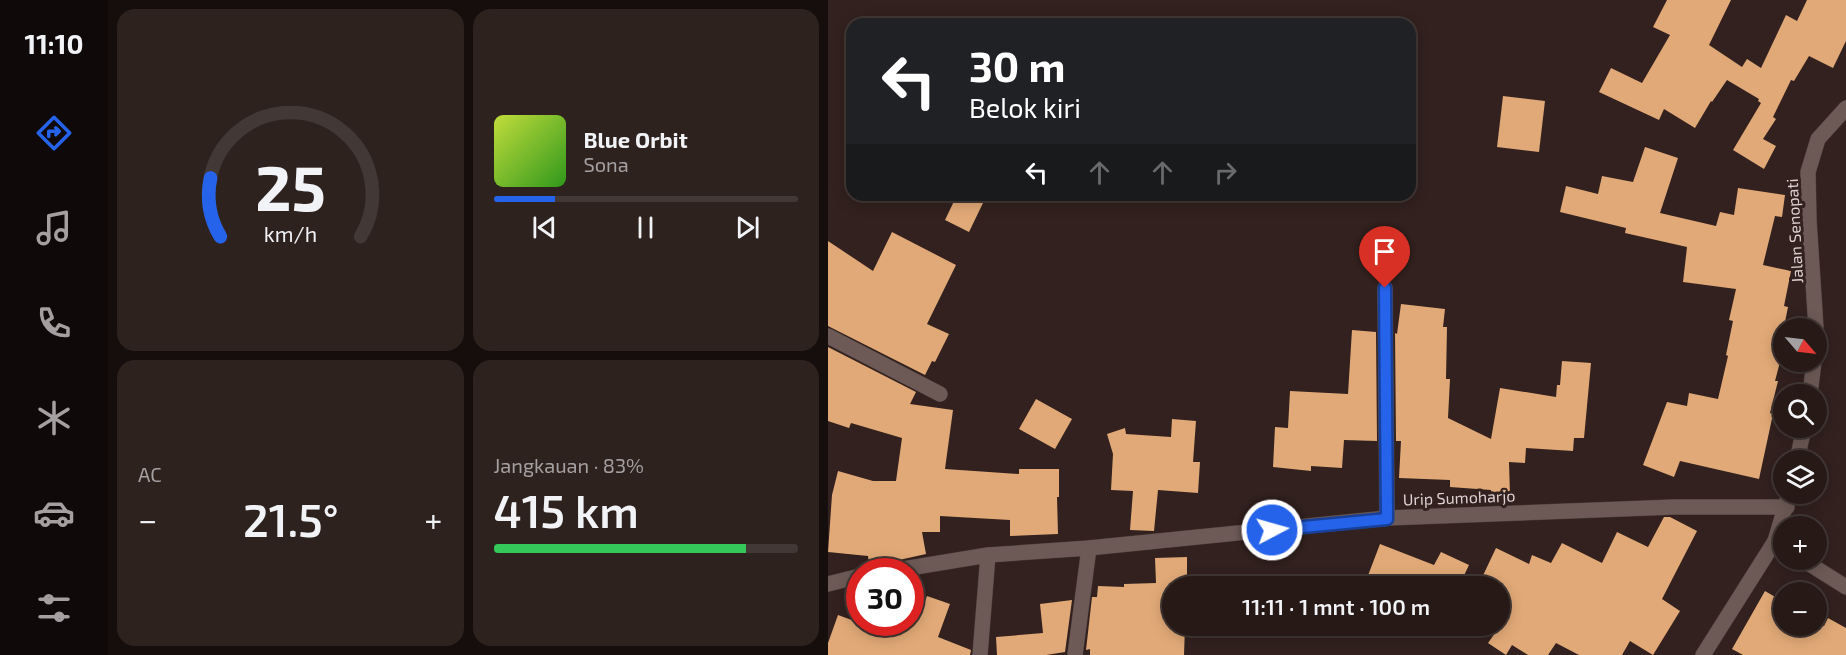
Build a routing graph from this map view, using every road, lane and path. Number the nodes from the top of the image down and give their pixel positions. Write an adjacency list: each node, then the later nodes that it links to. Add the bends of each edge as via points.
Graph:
1 (1846, 108): 3 (street, Jalan Senopati, via 1818,139 1808,172)
2 (1385, 288): 7 (street)
3 (1815, 318)
4 (828, 336): 5 (street)
5 (940, 394)
6 (1773, 501): 7 (street, Urip Sumoharjo)
7 (1387, 519): 8 (street, Urip Sumoharjo)
8 (1089, 548): 10 (street, Urip Sumoharjo); 17 (street)
9 (1773, 553): 18 (street)
10 (988, 555): 11 (street, Urip Sumoharjo); 16 (street)
11 (924, 566)
12 (1819, 570): 15 (street)
13 (846, 580): 14 (street)
14 (828, 584)
15 (1846, 587)
16 (981, 655)
17 (1075, 655)
18 (1703, 655)

